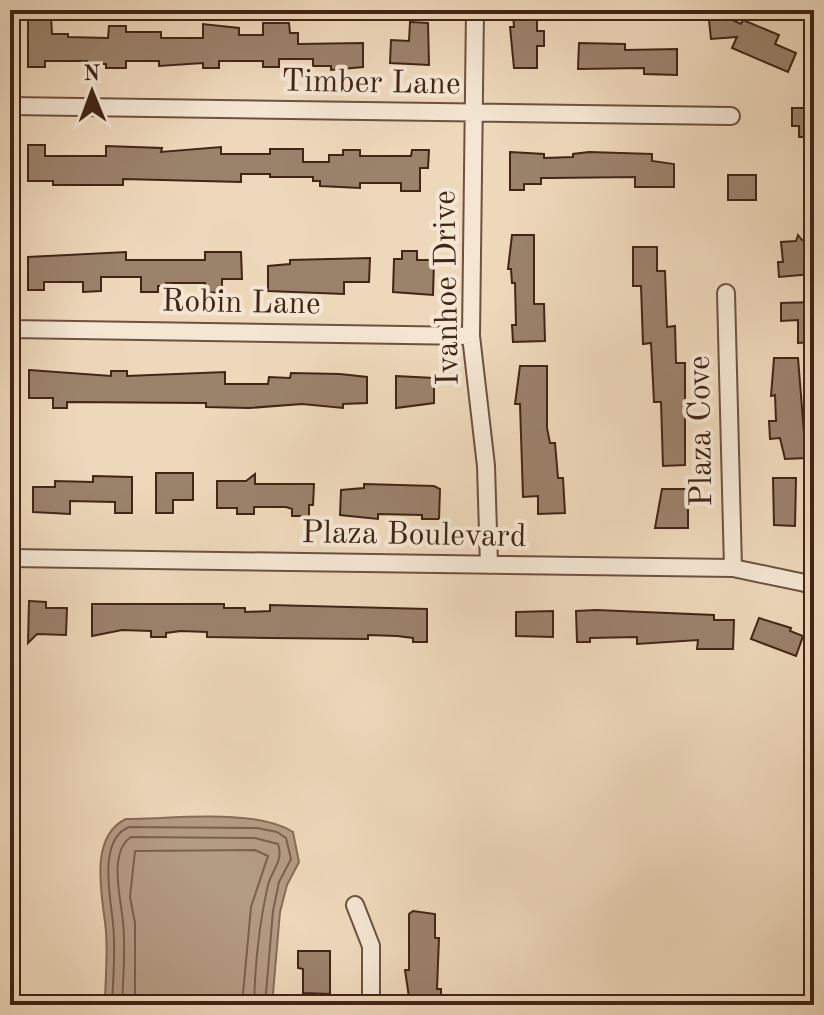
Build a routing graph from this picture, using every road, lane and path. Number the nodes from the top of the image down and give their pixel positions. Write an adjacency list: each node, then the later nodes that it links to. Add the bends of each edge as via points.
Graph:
1 (475, 10): 3 (street, Ivanhoe Drive)
2 (10, 106): 3 (street, Timber Lane)
3 (475, 114): 4 (street, Timber Lane); 7 (street, Ivanhoe Drive)
4 (731, 116)
5 (726, 293): 10 (street, Plaza Cove)
6 (10, 329): 7 (street, Robin Lane)
7 (471, 336): 9 (street, Ivanhoe Drive, via 486,466)
8 (10, 558): 9 (street, Plaza Boulevard)
9 (489, 565): 10 (street, Plaza Boulevard)
10 (733, 568): 11 (street, Plaza Boulevard)
11 (814, 588)
12 (355, 905): 13 (street, via 371,946)
13 (371, 1005)

